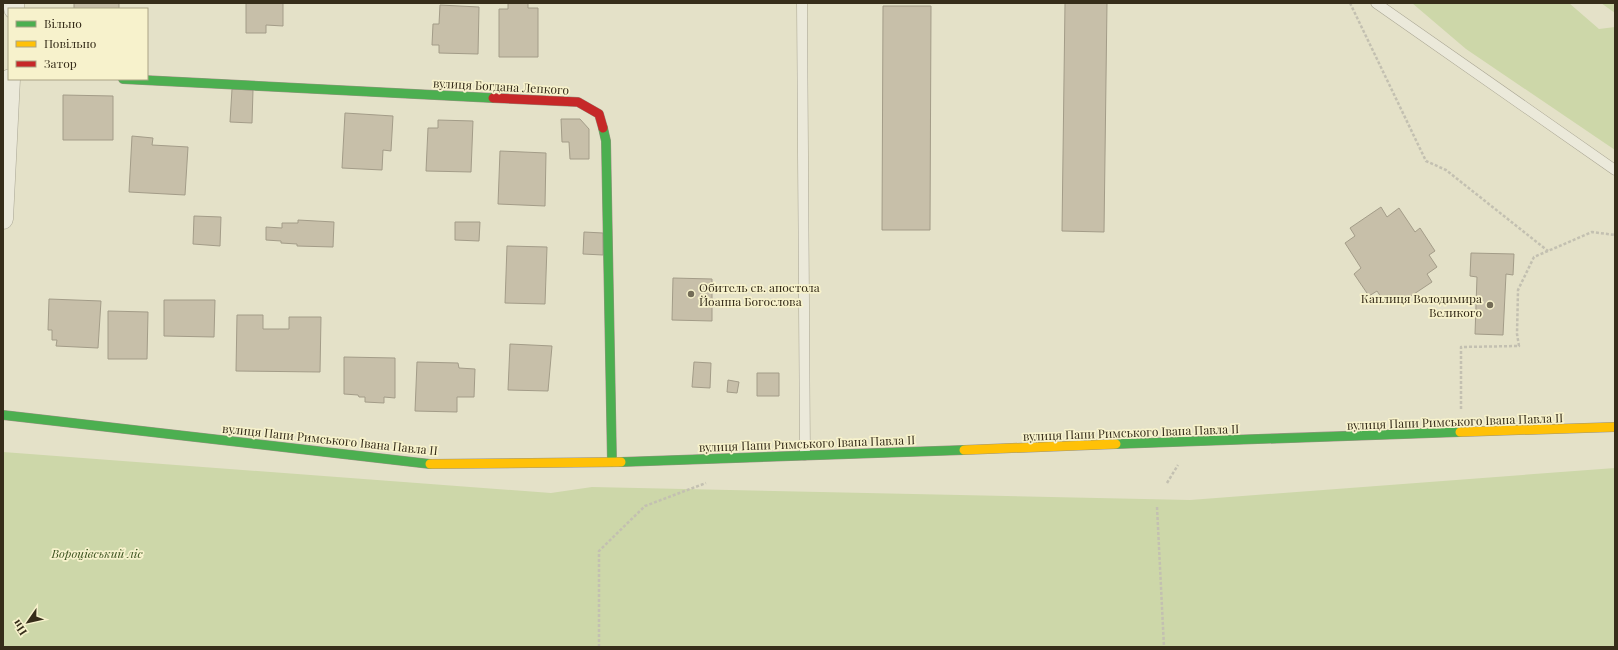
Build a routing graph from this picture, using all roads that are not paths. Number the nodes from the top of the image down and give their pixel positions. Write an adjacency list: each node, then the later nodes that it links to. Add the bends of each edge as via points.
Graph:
1 (802, 3): 9 (lane)
2 (1376, 3): 5 (lane)
3 (10, 80): 6 (street)
4 (143, 80): 10 (street, вулиця Богдана Лепкого, via 578,102 599,114 606,141)
5 (1615, 170)
6 (3, 219)
7 (3, 415): 10 (street, вулиця Папи Римського Івана Павла ІІ, via 431,464)
8 (1615, 427): 9 (street, вулиця Папи Римського Івана Павла ІІ)
9 (805, 455): 10 (street, вулиця Папи Римського Івана Павла ІІ)
10 (612, 462)

